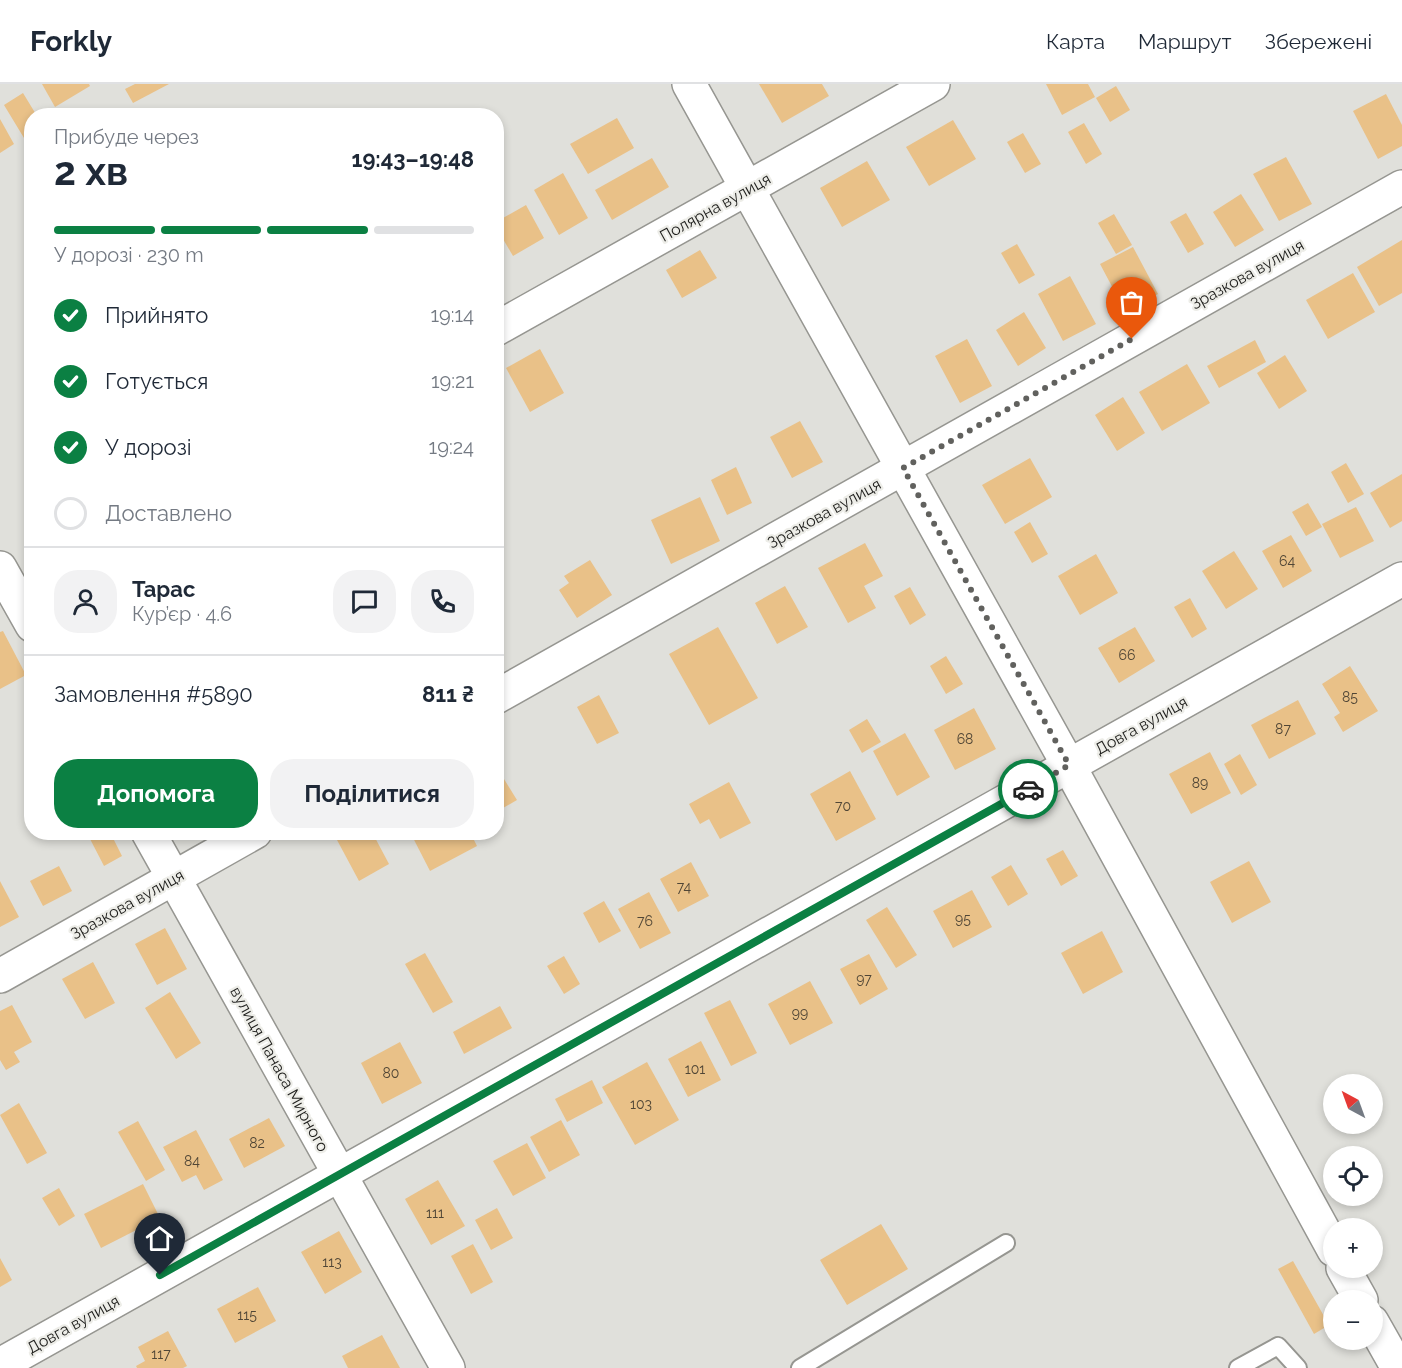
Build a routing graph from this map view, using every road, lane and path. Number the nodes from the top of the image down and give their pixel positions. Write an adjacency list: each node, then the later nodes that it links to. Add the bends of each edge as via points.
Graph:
1 (689, 84): 4 (street)
2 (933, 84): 4 (street, Полярна вулиця)
3 (1402, 187): 6 (street, Зразкова вулиця)
4 (747, 188): 5 (street, Полярна вулиця); 6 (street)
5 (504, 325)
6 (903, 468): 10 (street, Зразкова вулиця); 11 (street)
7 (0, 568): 9 (street)
8 (1402, 579): 11 (street, Довга вулиця)
9 (20, 605)
10 (504, 692)
11 (1069, 765): 16 (street, Довга вулиця); 17 (street)
12 (153, 840): 14 (street, вулиця Панаса Мирного)
13 (241, 840): 14 (street, Зразкова вулиця)
14 (174, 878): 15 (street, Зразкова вулиця); 16 (street, вулиця Панаса Мирного)
15 (0, 976)
16 (340, 1174): 20 (street, Довга вулиця); 21 (street, вулиця Панаса Мирного)
17 (1323, 1230)
18 (1006, 1242): 22 (lane)
19 (1383, 1341): 25 (street)
20 (0, 1365)
21 (448, 1368)
22 (800, 1368)
23 (1238, 1368): 24 (lane, via 1278,1346)
24 (1298, 1368)
25 (1398, 1368)

